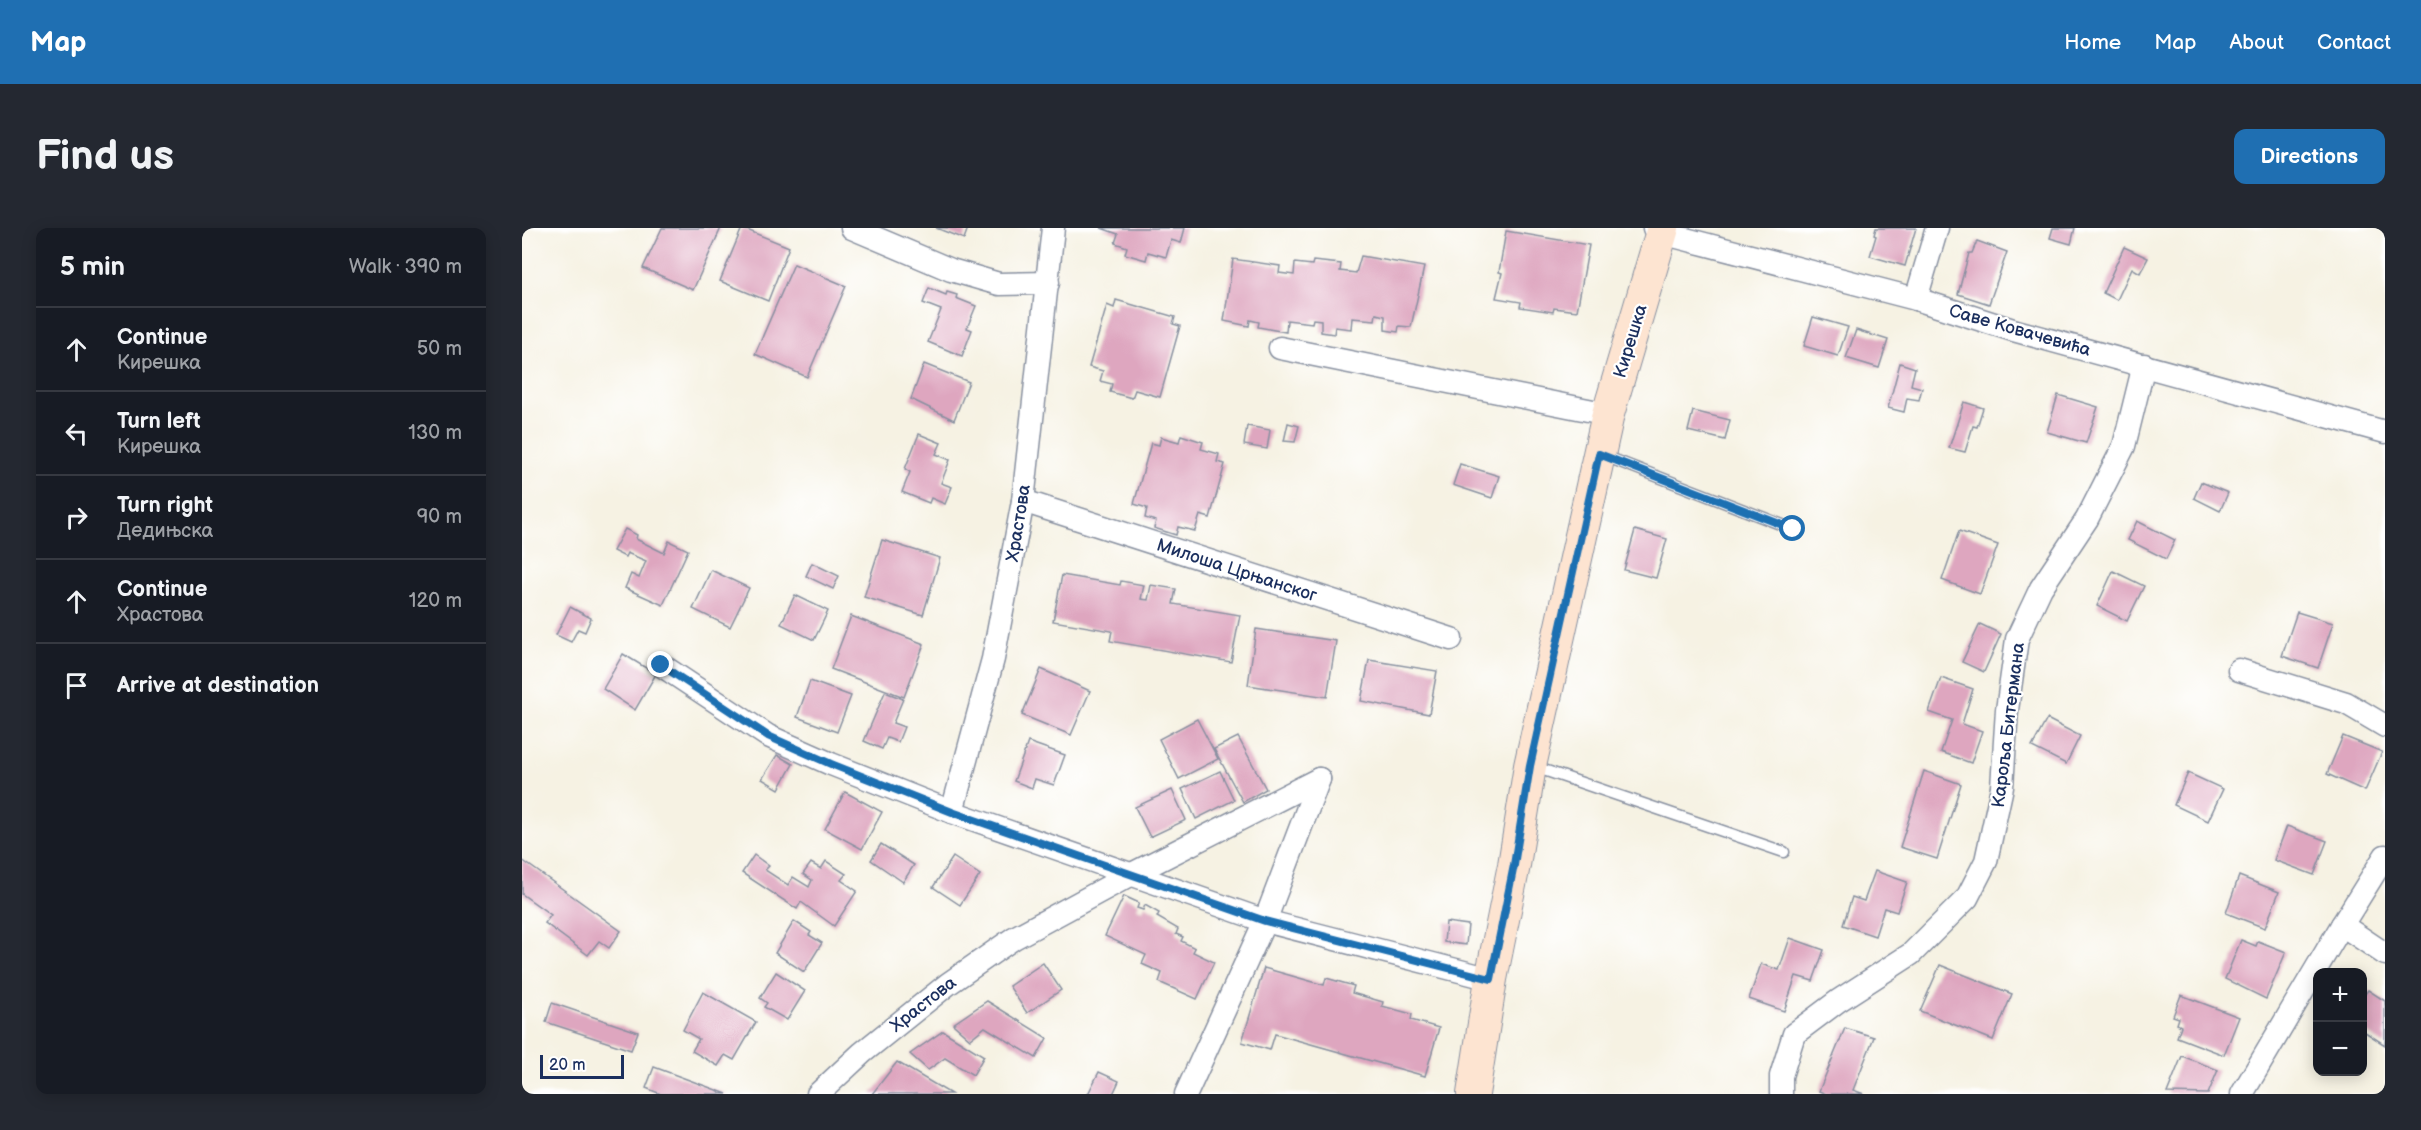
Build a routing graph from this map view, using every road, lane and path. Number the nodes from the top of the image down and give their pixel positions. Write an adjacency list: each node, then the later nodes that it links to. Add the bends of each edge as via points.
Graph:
1 (852, 228): 5 (street, via 951,270 999,284)
2 (1053, 228): 5 (street, Храстова)
3 (1937, 228): 6 (street)
4 (1660, 230): 6 (street, Саве Ковачевића); 9 (street, Кирешка)
5 (1048, 283): 12 (street, Храстова)
6 (1917, 298): 8 (street, Саве Ковачевића, via 2013,330)
7 (1280, 348): 9 (street)
8 (2144, 365): 10 (street, Саве Ковачевића); 30 (street, Кароља Битермана, via 2124,446 2087,519 2041,588 2017,639 2002,787 1986,861 1967,898 1911,954 1794,1034 1781,1076)
9 (1608, 414): 11 (street, Кирешка)
10 (2385, 432)
11 (1599, 454): 13 (lane); 18 (street, Кирешка)
12 (1023, 501): 14 (street, Милоша Црњанског); 19 (street, Храстова, via 993,658)
13 (1793, 529)
14 (1451, 639)
15 (661, 665): 19 (street, via 768,736)
16 (2239, 670): 17 (street, via 2346,703)
17 (2385, 726)
18 (1530, 766): 20 (lane); 26 (street, Кирешка)
19 (952, 812): 22 (street)
20 (1784, 852)
21 (2385, 856): 24 (street)
22 (1132, 874): 23 (street); 23 (street, Храстова, via 1319,779); 27 (street, Храстова, via 1014,938 948,984)
23 (1265, 921): 26 (street); 28 (street)
24 (2342, 925): 25 (street); 31 (street)
25 (2385, 954)
26 (1491, 979): 29 (street, Кирешка)
27 (818, 1094)
28 (1186, 1094)
29 (1473, 1094)
30 (1781, 1094)
31 (2242, 1094)

